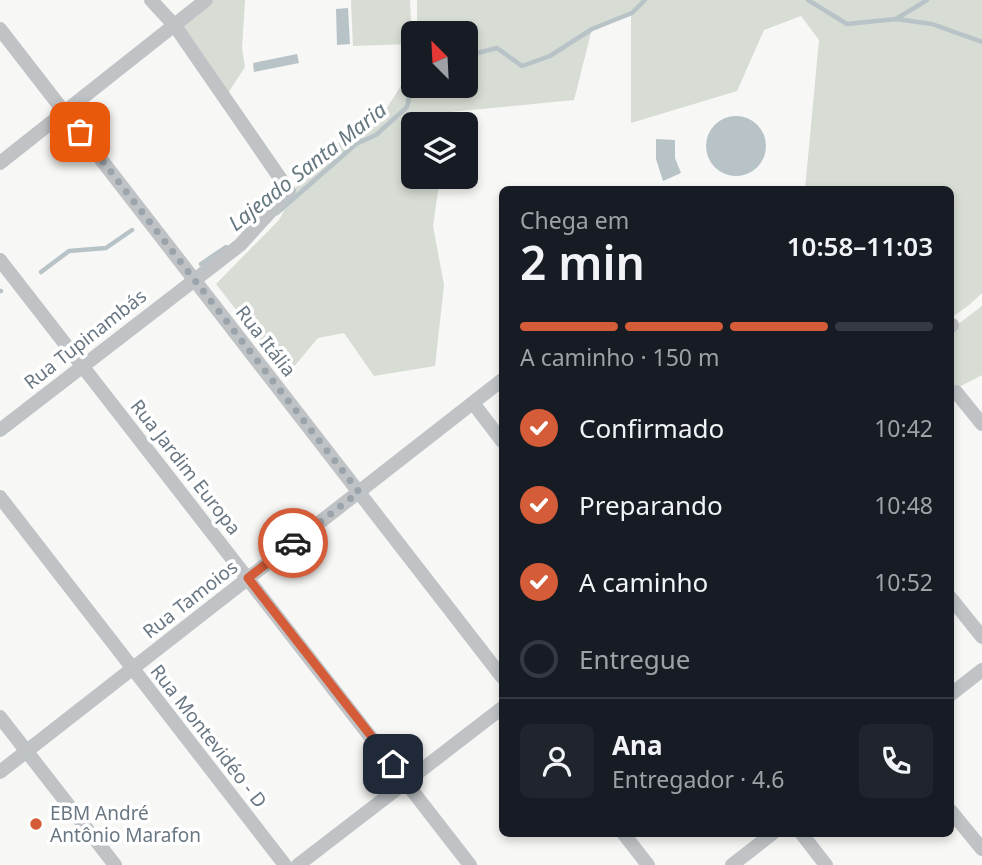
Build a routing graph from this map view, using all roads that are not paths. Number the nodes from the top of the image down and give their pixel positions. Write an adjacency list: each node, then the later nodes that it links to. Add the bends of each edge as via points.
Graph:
1 (151, 0): 3 (street)
2 (206, 0): 3 (street)
3 (175, 26): 5 (street); 8 (street, Rua Tupinambás, via 289,191 240,244)
4 (0, 29): 5 (street, Rua Itália)
5 (65, 112): 6 (street); 8 (street, Rua Itália)
6 (0, 163)
7 (0, 260): 9 (street, Rua Jardim Europa)
8 (194, 279): 9 (street, Rua Tupinambás); 16 (street, Rua Itália)
9 (83, 366): 14 (street, Rua Tupinambás); 18 (street, Rua Jardim Europa)
10 (499, 382): 12 (street, Rua Tamoios)
11 (956, 392): 13 (street)
12 (473, 403): 15 (street); 16 (street, Rua Tamoios)
13 (982, 424)
14 (0, 430)
15 (499, 437)
16 (359, 492): 18 (street, Rua Tamoios); 23 (street, Rua Itália)
17 (0, 497): 21 (street, Rua Montevidéo - D)
18 (248, 578): 21 (street, Rua Tamoios); 29 (street, Rua Jardim Europa)
19 (954, 602): 20 (street)
20 (982, 637)
21 (133, 668): 27 (street, Rua Tamoios); 36 (street, Rua Montevidéo - D)
22 (982, 670): 24 (street)
23 (499, 673)
24 (954, 692)
25 (499, 710): 29 (street)
26 (0, 717): 27 (street)
27 (26, 751): 28 (street, Rua Tamoios); 35 (street)
28 (0, 772)
29 (407, 781): 37 (street); 38 (street, Rua Jardim Europa)
30 (954, 815): 34 (street)
31 (626, 837): 39 (street)
32 (768, 837): 40 (street)
33 (804, 837): 41 (street)
34 (982, 849)
35 (115, 865)
36 (285, 865)
37 (298, 865)
38 (470, 865)
39 (648, 865)
40 (732, 865)
41 (826, 865)

